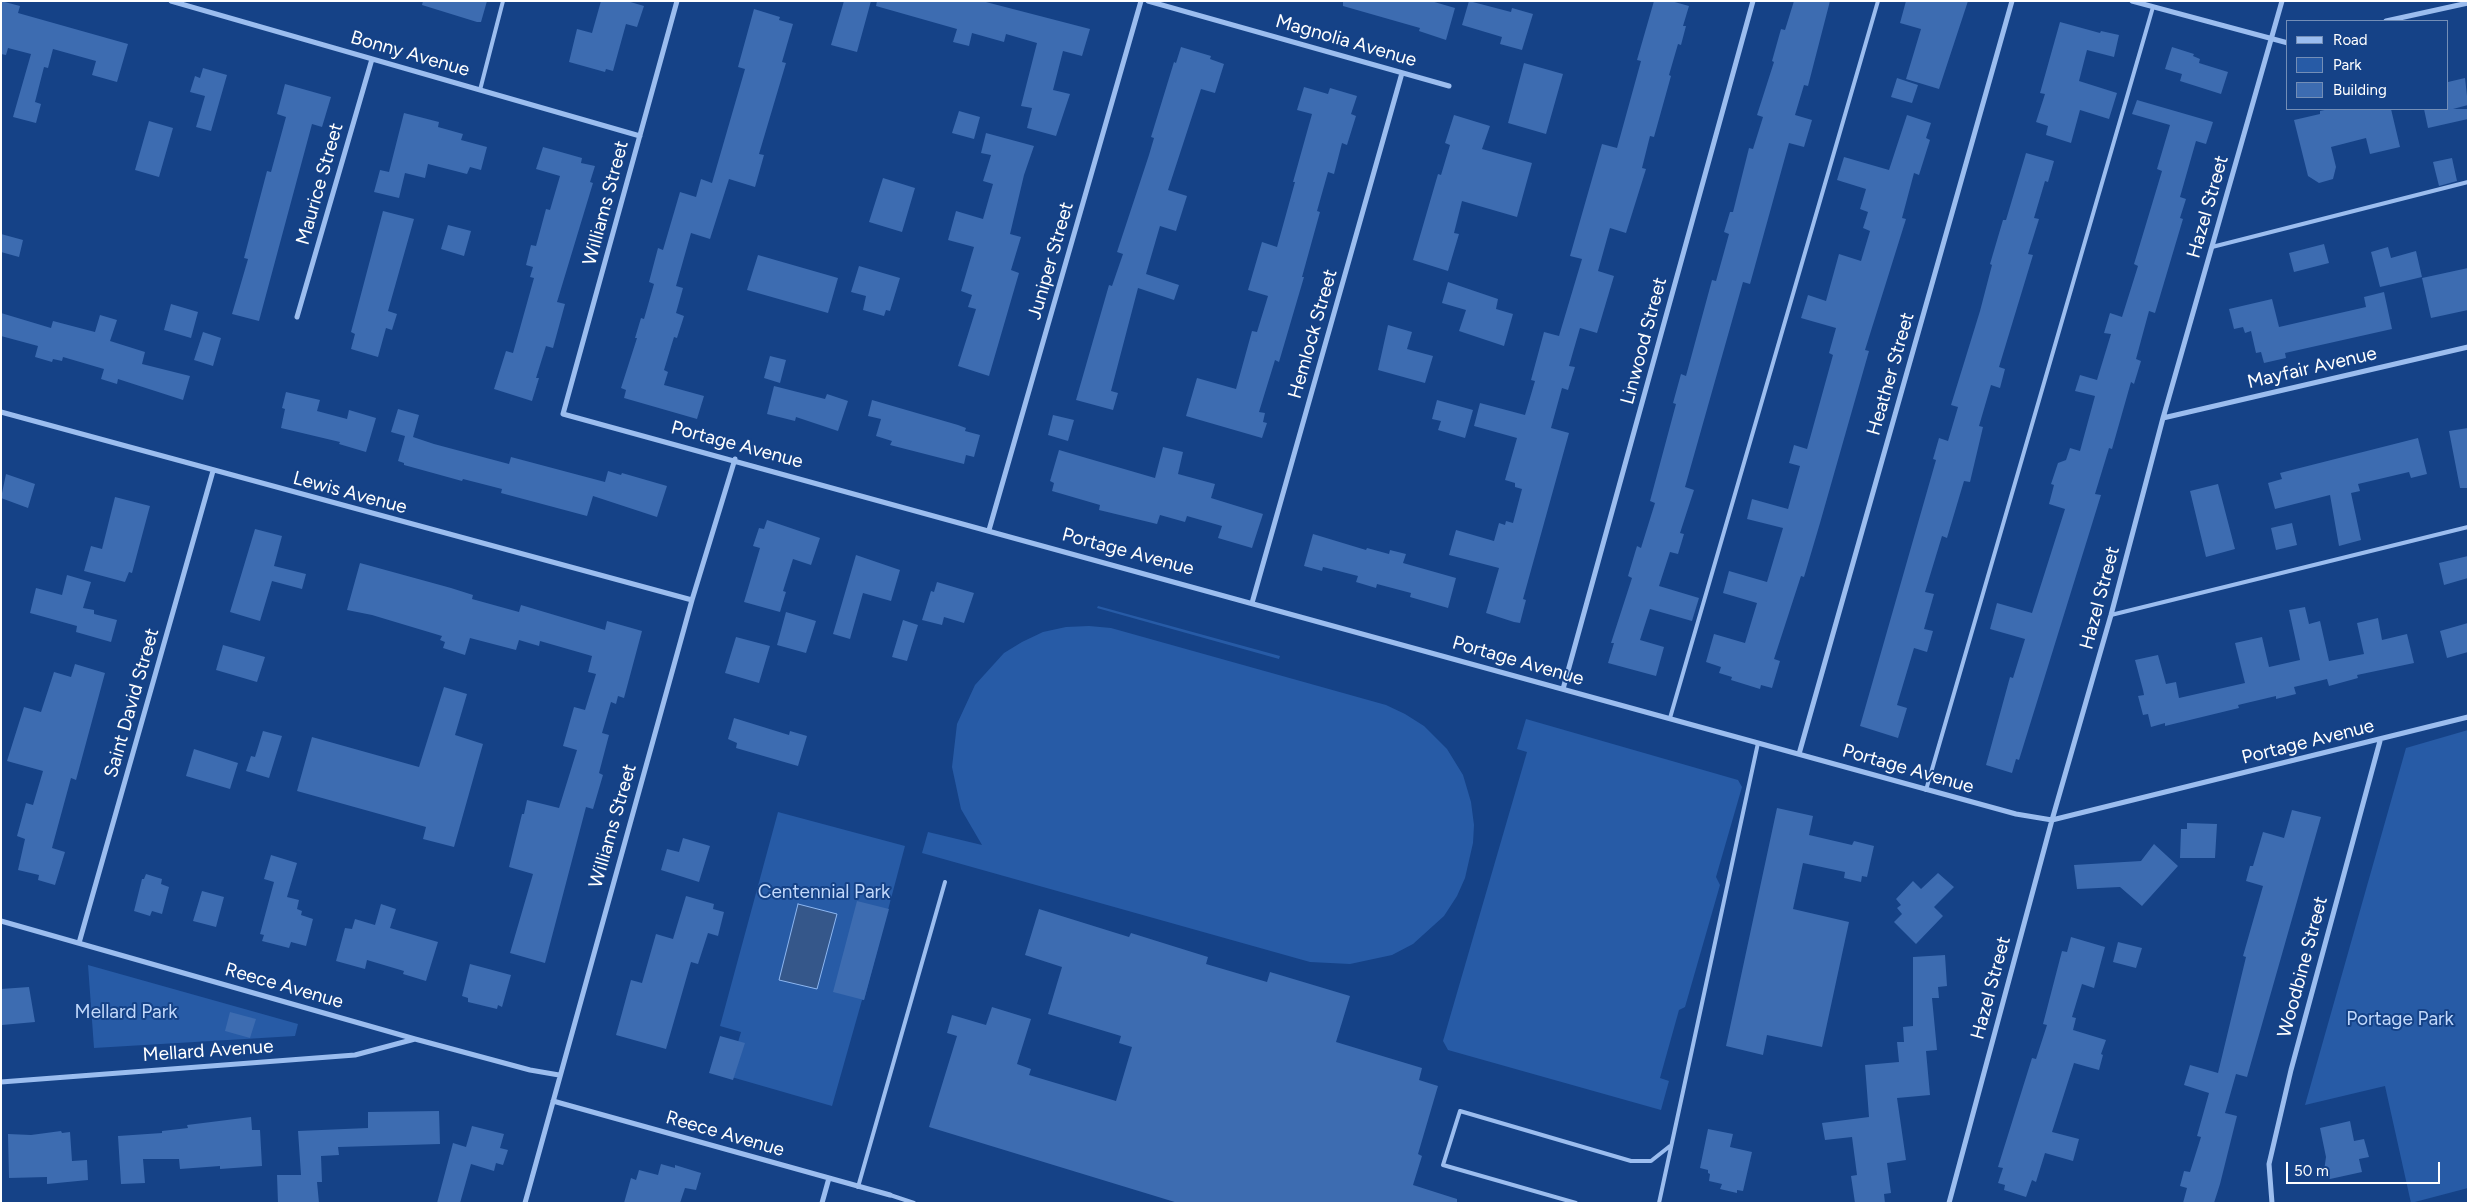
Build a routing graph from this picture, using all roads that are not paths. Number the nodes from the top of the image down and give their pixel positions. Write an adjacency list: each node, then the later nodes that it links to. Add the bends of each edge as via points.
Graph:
1 (171, 1): 16 (street, Bonny Avenue)
2 (503, 1): 19 (lane)
3 (677, 1): 20 (street, Williams Street)
4 (1140, 1): 31 (street, Juniper Street)
5 (1148, 1): 17 (street, Magnolia Avenue)
6 (1753, 1): 35 (street, Linwood Street)
7 (1878, 1): 37 (lane)
8 (2012, 1): 40 (street, Heather Street)
9 (2132, 1): 12 (street)
10 (2282, 1): 14 (street, Hazel Street)
11 (2468, 3): 13 (street)
12 (2153, 7): 14 (street); 41 (lane)
13 (2391, 20)
14 (2271, 40): 15 (street); 22 (street, Hazel Street)
15 (2286, 43)
16 (372, 59): 19 (street, Bonny Avenue); 23 (street, Maurice Street)
17 (1402, 73): 18 (street, Magnolia Avenue); 33 (street, Hemlock Street)
18 (1449, 86)
19 (480, 90): 20 (street, Bonny Avenue)
20 (640, 136): 26 (street, Williams Street)
21 (2468, 182): 22 (lane)
22 (2212, 247): 27 (street, Hazel Street)
23 (297, 317)
24 (2468, 347): 27 (street, Mayfair Avenue)
25 (1, 412): 29 (street, Lewis Avenue)
26 (563, 414): 28 (street, Portage Avenue)
27 (2163, 418): 34 (street, Hazel Street)
28 (735, 459): 31 (street, Portage Avenue); 32 (street, Williams Street)
29 (213, 471): 32 (street, Lewis Avenue); 45 (street, Saint David Street)
30 (2468, 526): 34 (lane)
31 (990, 530): 33 (street, Portage Avenue)
32 (692, 600): 47 (street, Williams Street)
33 (1252, 602): 35 (street, Portage Avenue)
34 (2112, 615): 42 (street, Hazel Street)
35 (1563, 689): 37 (street, Portage Avenue)
36 (2468, 717): 38 (street, Portage Avenue)
37 (1670, 718): 39 (street, Portage Avenue)
38 (2380, 741): 42 (street, Portage Avenue); 60 (street, Woodbine Street, via 2290,1070 2269,1164)
39 (1758, 743): 40 (street, Portage Avenue); 50 (lane)
40 (1799, 754): 41 (street, Portage Avenue)
41 (1926, 790): 42 (street, Portage Avenue, via 2016,814)
42 (2052, 820): 59 (street, Hazel Street)
43 (945, 882): 52 (lane)
44 (1, 921): 45 (street, Reece Avenue)
45 (79, 943): 46 (street, Reece Avenue)
46 (415, 1039): 47 (street, Reece Avenue); 48 (street, Mellard Avenue, via 355,1055)
47 (559, 1075): 49 (street, Williams Street)
48 (1, 1082)
49 (553, 1101): 51 (street, Reece Avenue); 54 (street, Williams Street)
50 (1671, 1144): 57 (lane, via 1651,1161 1631,1160 1460,1111 1443,1165); 58 (lane)
51 (829, 1178): 52 (street, Reece Avenue); 55 (street)
52 (858, 1187): 53 (street, Reece Avenue)
53 (890, 1195): 56 (lane)
54 (524, 1203)
55 (822, 1203)
56 (914, 1203)
57 (1576, 1203)
58 (1659, 1203)
59 (1949, 1203)
60 (2272, 1203)

